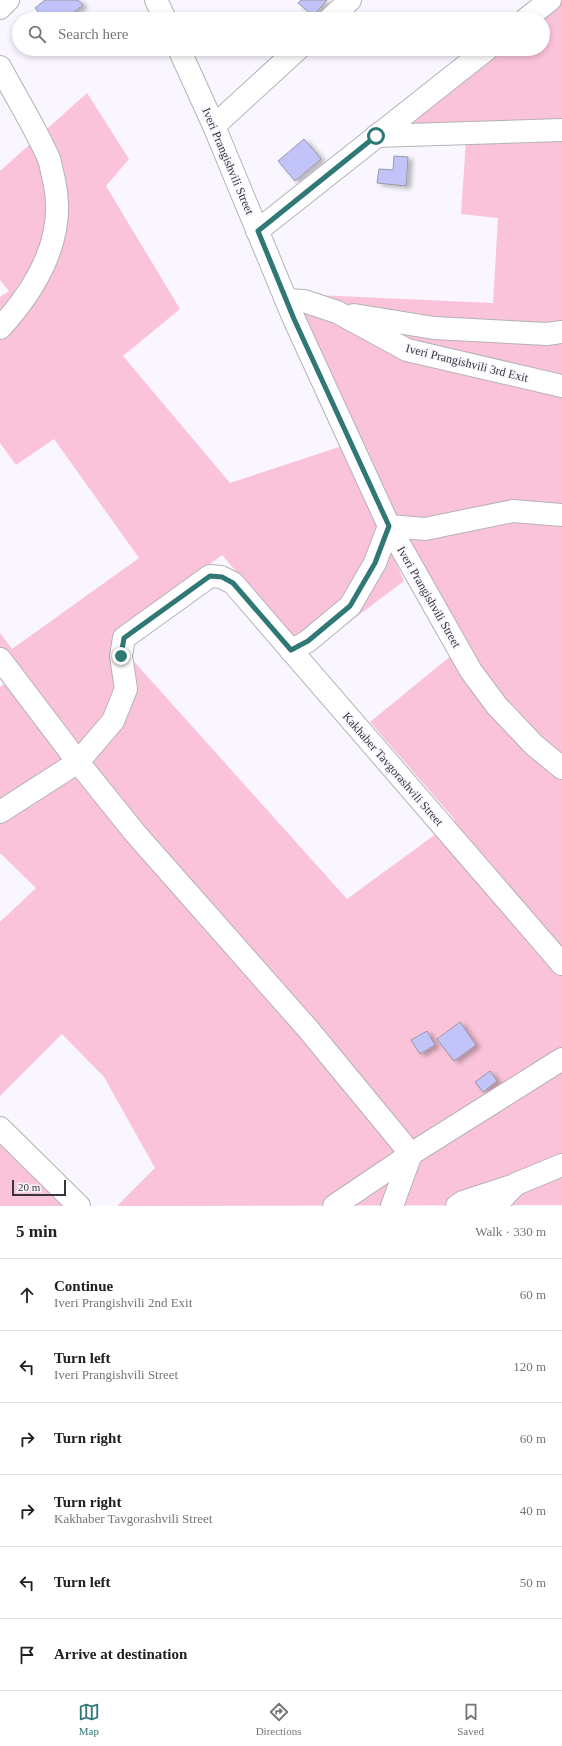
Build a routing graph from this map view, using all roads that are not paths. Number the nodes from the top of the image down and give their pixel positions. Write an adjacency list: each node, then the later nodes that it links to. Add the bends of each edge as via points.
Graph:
1 (8, 0): 5 (street)
2 (156, 0): 6 (street)
3 (350, 0): 7 (street)
4 (550, 0): 8 (street)
5 (0, 8)
6 (162, 12)
7 (337, 12)
8 (535, 12)
9 (182, 56): 13 (street, Iveri Prangishvili Street)
10 (290, 56): 13 (street)
11 (478, 56): 15 (street)
12 (0, 67): 19 (street, via 49,160 57,192 57,224 46,262 18,309)
13 (214, 126): 16 (street, Iveri Prangishvili Street)
14 (562, 130): 15 (street)
15 (376, 136): 16 (street)
16 (258, 231): 17 (street, Iveri Prangishvili Street)
17 (286, 300): 18 (street, Iveri Prangishvili 3rd Exit, via 304,301); 23 (street, Iveri Prangishvili Street)
18 (337, 312): 20 (street, via 434,328 547,334); 21 (street, Iveri Prangishvili 3rd Exit, via 407,350)
19 (0, 328)
20 (562, 332)
21 (562, 386)
22 (562, 515): 23 (street, via 513,511 425,529)
23 (389, 526): 24 (street, via 375,563 350,606 308,641); 27 (street, Iveri Prangishvili Street, via 471,671 497,706 534,745)
24 (291, 650): 26 (street, Kakhaber Tavgorashvili Street, via 233,583 222,577 210,576 124,638 121,656 126,689 114,721); 29 (street, Kakhaber Tavgorashvili Street)
25 (0, 660): 26 (street)
26 (78, 762): 28 (street); 32 (street, via 135,833 308,1029)
27 (562, 768)
28 (0, 812)
29 (562, 964)
30 (562, 1059): 32 (street)
31 (0, 1128): 35 (street)
32 (411, 1154): 36 (street); 37 (street)
33 (562, 1165): 34 (street)
34 (516, 1184): 38 (street); 39 (street)
35 (78, 1206)
36 (334, 1206)
37 (392, 1206)
38 (457, 1206)
39 (495, 1206)

